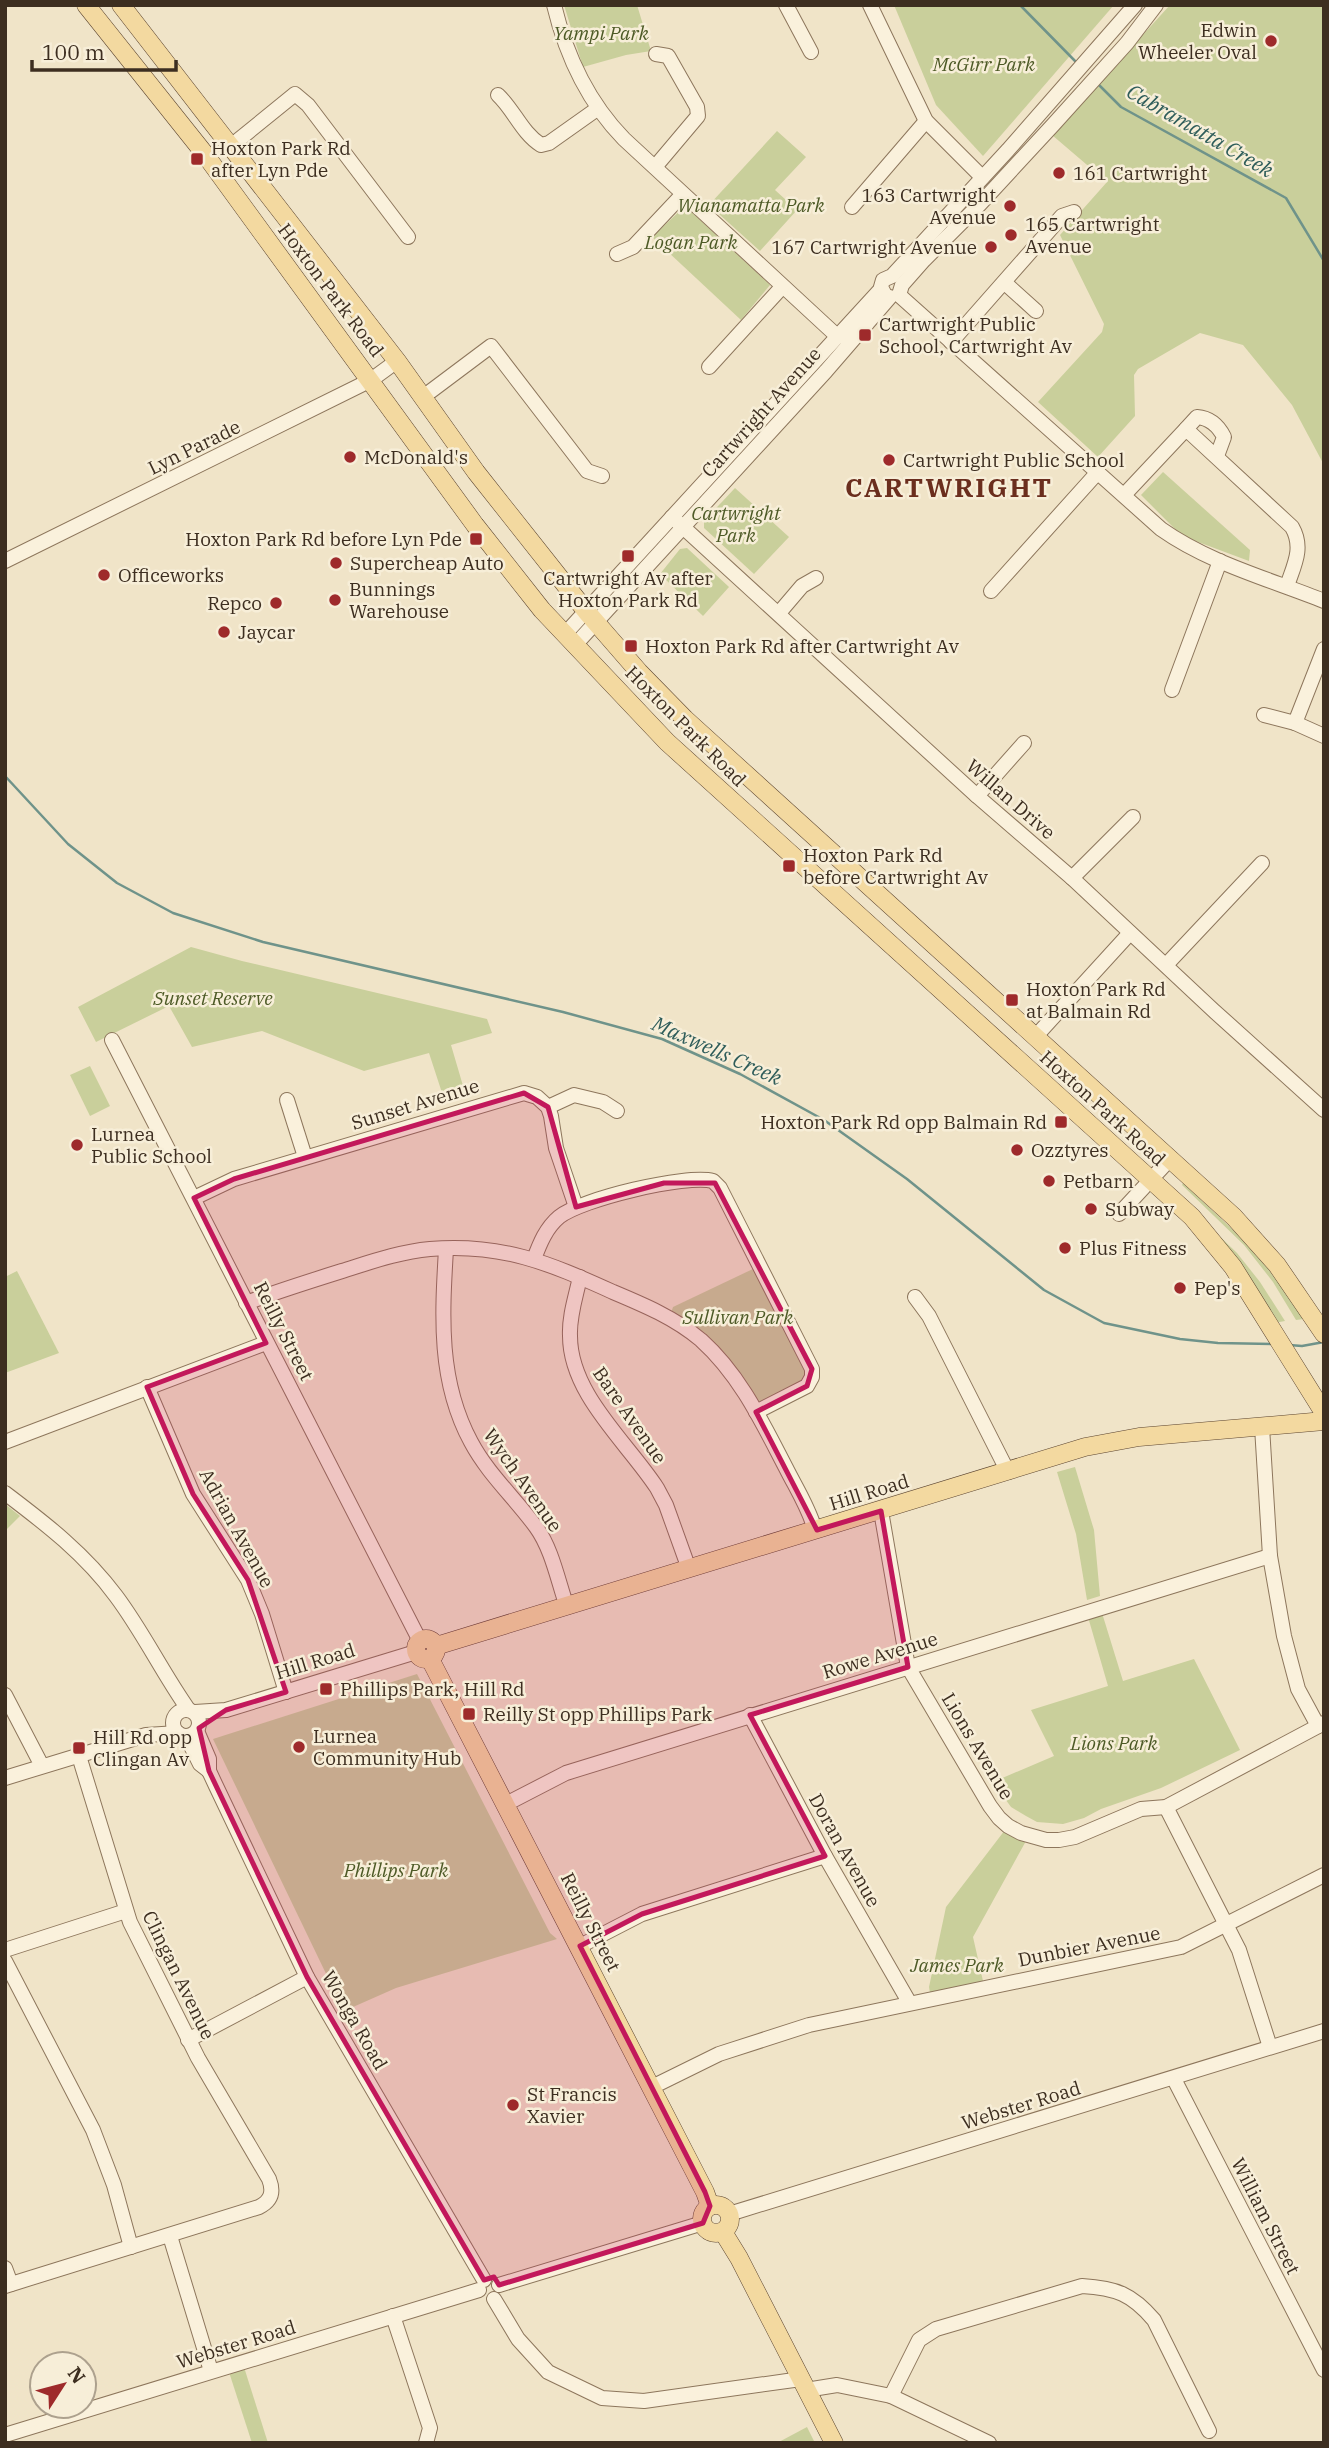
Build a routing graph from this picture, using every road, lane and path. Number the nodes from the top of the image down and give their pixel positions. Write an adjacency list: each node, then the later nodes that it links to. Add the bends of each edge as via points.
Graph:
1 (86, 5): 32 (main road, Hoxton Park Road, via 204,153)
2 (121, 5): 13 (main road, Hoxton Park Road)
3 (554, 5): 11 (street, via 579,75)
4 (786, 5): 8 (street)
5 (870, 5): 12 (street)
6 (1135, 5): 16 (street, Cartwright Avenue)
7 (1156, 5): 15 (street, Cartwright Avenue)
8 (811, 52)
9 (656, 54): 14 (street, via 668,56 698,116)
10 (498, 95): 11 (street, via 541,145)
11 (597, 109): 14 (street)
12 (926, 121): 16 (street); 19 (street)
13 (231, 146): 21 (street, via 295,94); 30 (main road, Hoxton Park Road)
14 (654, 167): 17 (street)
15 (1010, 170): 16 (street); 18 (street, Cartwright Avenue)
16 (982, 177): 18 (street); 25 (street, Cartwright Avenue)
17 (682, 195): 22 (street, via 633,247); 24 (street)
18 (980, 204): 25 (street, Cartwright Avenue)
19 (852, 207)
20 (1068, 214): 23 (street)
21 (408, 237)
22 (617, 254)
23 (1004, 283): 26 (street); 29 (street)
24 (782, 287): 28 (street); 31 (street)
25 (893, 288): 27 (street, Cartwright Avenue); 28 (street, Cartwright Avenue); 29 (street)
26 (1036, 311)
27 (866, 325): 28 (street, via 846,337); 37 (street, Cartwright Avenue)
28 (837, 336): 37 (street, Cartwright Avenue)
29 (951, 342): 36 (street)
30 (397, 361): 32 (street, Lyn Parade); 33 (main road, Hoxton Park Road)
31 (709, 367)
32 (371, 380): 41 (street, Lyn Parade); 49 (main road, Hoxton Park Road, via 503,562)
33 (424, 397): 38 (street, via 491,346 587,471); 48 (main road, Hoxton Park Road, via 476,472)
34 (1186, 429): 35 (street); 35 (street, via 1197,417 1208,418 1224,437); 39 (street)
35 (1217, 456): 44 (street, via 1298,537 1299,549)
36 (1098, 471): 39 (street); 45 (street)
37 (723, 472): 40 (street, Cartwright Avenue)
38 (602, 476)
39 (1125, 494): 42 (street, via 1161,529)
40 (677, 522): 47 (street, Willan Drive); 48 (street, Cartwright Avenue)
41 (5, 561)
42 (1220, 561): 44 (street); 51 (street)
43 (816, 578): 47 (street, via 802,586)
44 (1287, 586): 46 (street)
45 (991, 591)
46 (1324, 601)
47 (779, 613): 56 (street, Willan Drive)
48 (592, 616): 49 (street, Cartwright Avenue); 62 (main road, Hoxton Park Road, via 685,719)
49 (570, 639): 70 (main road, Hoxton Park Road, via 667,742)
50 (1324, 649): 53 (street)
51 (1172, 690)
52 (1264, 715): 53 (street)
53 (1295, 723): 54 (street)
54 (1324, 736)
55 (1024, 743): 56 (street)
56 (977, 796): 59 (street, Willan Drive)
57 (1133, 817): 59 (street)
58 (1262, 863): 61 (street)
59 (1072, 878): 60 (street, Willan Drive)
60 (1130, 933): 61 (street, Willan Drive); 62 (street)
61 (1166, 965): 66 (street, Willan Drive)
62 (1036, 1037): 69 (main road, Hoxton Park Road)
63 (112, 1040): 71 (street, Reilly Street)
64 (287, 1100): 68 (street)
65 (548, 1107): 67 (street, via 575,1095); 68 (street, Sunset Avenue, via 531,1094 516,1094); 72 (street, via 555,1148)
66 (1324, 1110)
67 (617, 1111)
68 (305, 1157): 71 (street, Sunset Avenue, via 229,1180)
69 (1170, 1159): 70 (street); 79 (main road, Hoxton Park Road, via 1258,1241)
70 (1151, 1180): 73 (street); 82 (main road, Hoxton Park Road, via 1218,1247)
71 (194, 1199): 78 (street, Reilly Street)
72 (576, 1207): 75 (street, via 553,1223); 83 (street, via 664,1183 705,1180 718,1185 812,1369 807,1386)
73 (1119, 1214)
74 (446, 1249): 75 (street, via 487,1249); 78 (street, via 401,1254); 95 (street, Wych Avenue, via 443,1340 453,1398 480,1458 540,1534)
75 (534, 1259): 76 (street)
76 (580, 1277): 83 (street, via 651,1308 694,1335 729,1370); 94 (street, Bare Avenue, via 570,1328 576,1373 657,1488)
77 (915, 1297): 89 (street)
78 (246, 1303): 80 (street, Reilly Street)
79 (1324, 1335)
80 (266, 1343): 81 (street); 96 (street, Reilly Street)
81 (147, 1387): 88 (street); 98 (street, Adrian Avenue, via 193,1494 248,1580)
82 (1309, 1389): 84 (main road, Hoxton Park Road); 86 (main road, via 1307,1408)
83 (756, 1412): 92 (street)
84 (1324, 1413)
85 (1324, 1421): 86 (main road, Hill Road)
86 (1290, 1424): 87 (main road, Hill Road)
87 (1262, 1427): 89 (main road, Hill Road, via 1108,1442); 93 (street)
88 (5, 1442)
89 (1008, 1472): 91 (main road, Hill Road)
90 (5, 1493): 101 (street, Wonga Road, via 82,1555 131,1616)
91 (881, 1511): 92 (main road, Hill Road); 97 (street, Lions Avenue)
92 (816, 1530): 94 (main road, Hill Road)
93 (1270, 1556): 97 (street, Rowe Avenue); 102 (street, via 1298,1689)
94 (689, 1569): 95 (main road, Hill Road)
95 (567, 1607): 96 (main road, Hill Road)
96 (426, 1649): 98 (street, Hill Road); 106 (main road, Reilly Street)
97 (908, 1667): 100 (street, Rowe Avenue); 107 (street, Lions Avenue, via 990,1806 1008,1826 1034,1837 1059,1840 1141,1809)
98 (286, 1692): 101 (street, Hill Road)
99 (5, 1695): 104 (street)
100 (750, 1715): 106 (street, Rowe Avenue, via 566,1773); 108 (street, Doran Avenue)
101 (186, 1723): 103 (street, Hill Road); 115 (street, Wonga Road, via 209,1759 209,1771)
102 (1321, 1725): 107 (street, Lions Avenue)
103 (79, 1756): 104 (street, Hill Road); 110 (street, Clingan Avenue)
104 (42, 1766): 105 (street, Hill Road)
105 (5, 1778)
106 (506, 1804): 112 (main road, Reilly Street)
107 (1166, 1807): 111 (street)
108 (825, 1856): 112 (street, via 642,1914); 116 (street, Doran Avenue)
109 (1324, 1875): 111 (street, Dunbier Avenue)
110 (126, 1911): 113 (street); 118 (street, Clingan Avenue)
111 (1226, 1924): 116 (street, Dunbier Avenue, via 1181,1947); 119 (street)
112 (580, 1946): 121 (main road, Reilly Street)
113 (5, 1950)
114 (5, 1961): 126 (street, via 93,2130)
115 (307, 1976): 118 (street); 129 (street, Wonga Road)
116 (909, 2003): 121 (street, Dunbier Avenue, via 809,2025 719,2054)
117 (1324, 2031): 119 (street, Webster Road)
118 (188, 2040): 125 (street, Clingan Avenue, via 272,2190 260,2207)
119 (1270, 2047): 120 (street, Webster Road)
120 (1174, 2079): 122 (street, Webster Road); 132 (street, William Street)
121 (652, 2087): 123 (main road, Reilly Street, via 705,2192)
122 (729, 2214): 123 (main road, via 719,2205); 124 (main road, via 730,2224)
123 (706, 2215): 124 (main road, via 709,2231); 130 (street)
124 (723, 2231): 134 (main road)
125 (170, 2236): 126 (street); 133 (street)
126 (131, 2247): 128 (street)
127 (5, 2268): 128 (street)
128 (8, 2285)
129 (481, 2285): 130 (street, via 484,2298); 131 (street, Webster Road)
130 (496, 2292): 134 (street, via 518,2339 548,2372 602,2398 644,2402)
131 (393, 2316): 133 (street, Webster Road); 138 (street, via 430,2428)
132 (1324, 2370)
133 (211, 2371): 137 (street, Webster Road)
134 (804, 2385): 135 (street, via 837,2385); 139 (main road)
135 (891, 2396): 136 (street, via 919,2340 936,2329 1082,2286 1105,2287 1126,2294 1154,2320); 140 (street)
136 (1209, 2431)
137 (5, 2435)
138 (429, 2442)
139 (834, 2443)
140 (989, 2443)

